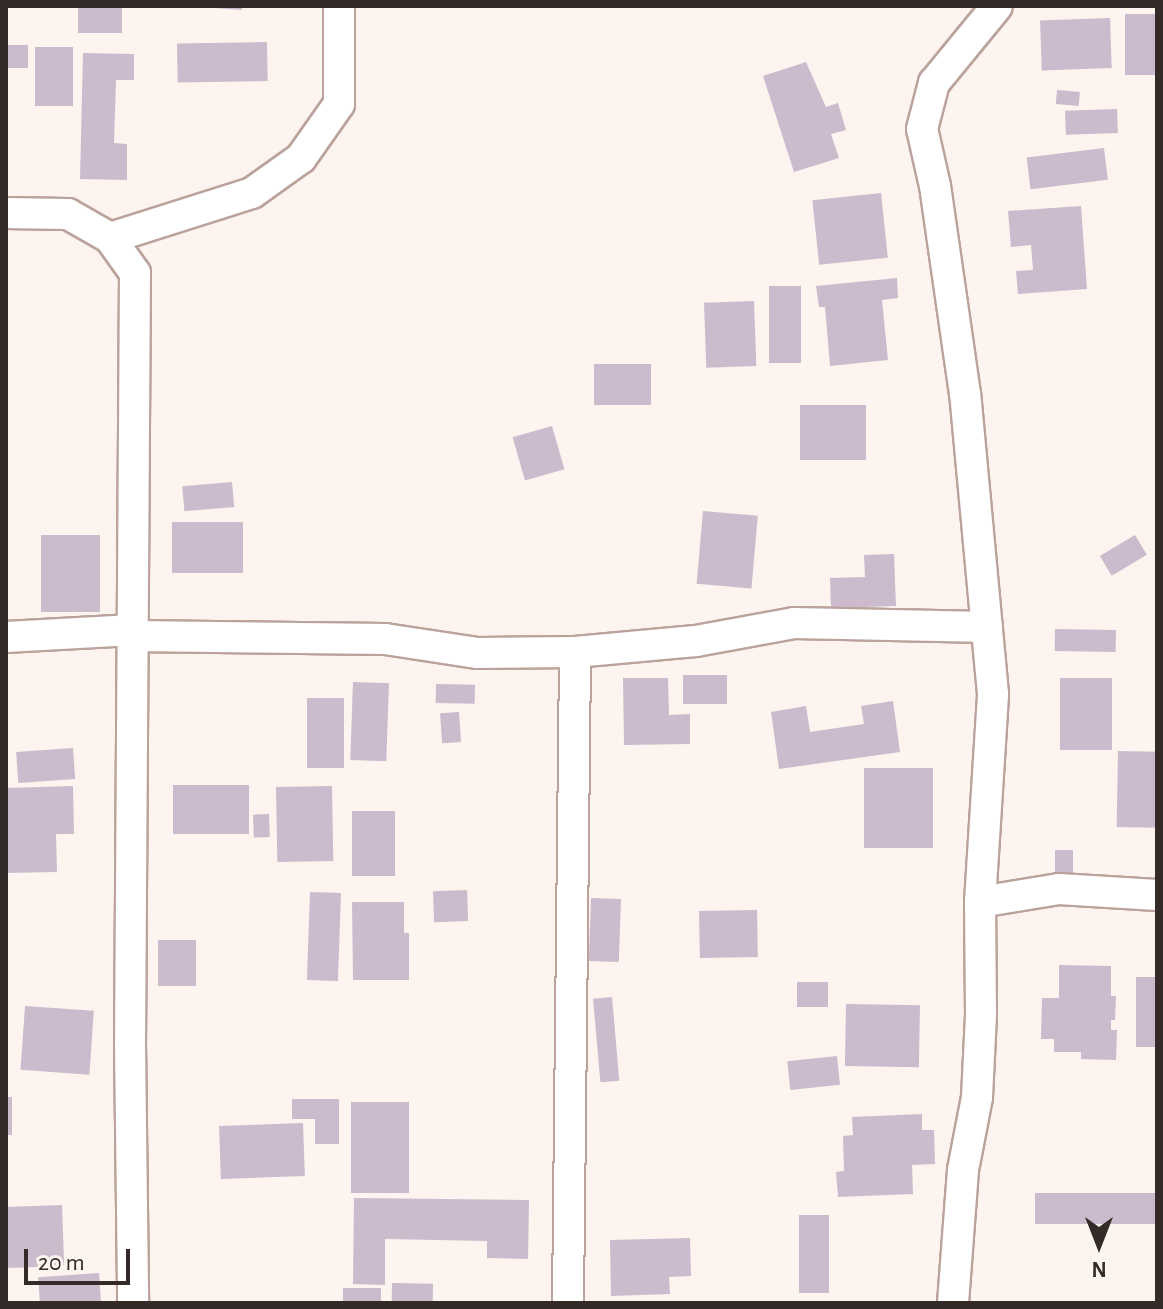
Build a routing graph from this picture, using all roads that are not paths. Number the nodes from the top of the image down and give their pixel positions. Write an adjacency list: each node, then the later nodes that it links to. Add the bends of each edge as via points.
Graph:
1 (339, 6): 4 (street, via 339,104 301,158 252,193)
2 (997, 6): 5 (street, via 934,83 922,129 965,394)
3 (6, 213): 4 (street, via 68,214)
4 (110, 238): 6 (street, via 135,273)
5 (987, 627): 8 (street, via 794,623 696,641); 10 (street, via 993,694)
6 (132, 633): 7 (street); 8 (street, via 385,639 478,653); 11 (street)
7 (6, 637)
8 (575, 652): 12 (street)
9 (1157, 895): 10 (street, via 1059,889)
10 (980, 902): 13 (street, via 977,1097 963,1170)
11 (133, 1303)
12 (568, 1303)
13 (953, 1303)

